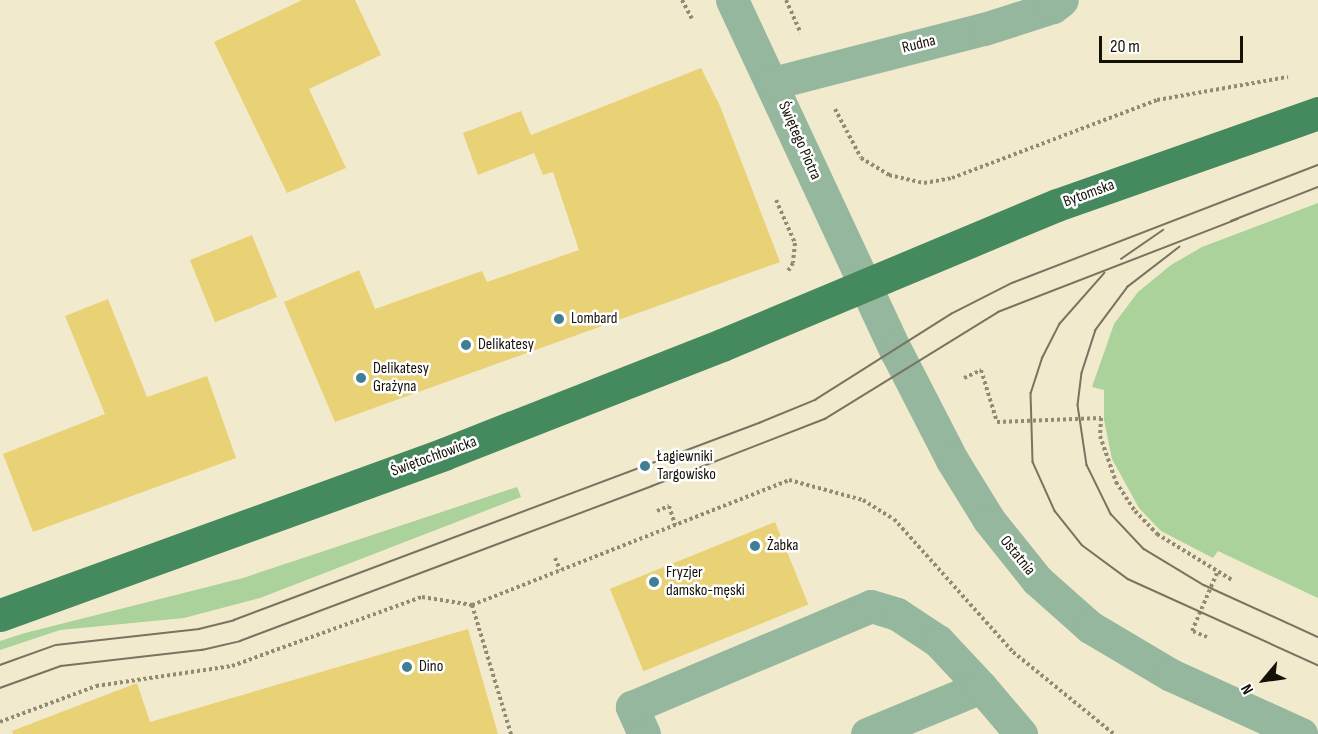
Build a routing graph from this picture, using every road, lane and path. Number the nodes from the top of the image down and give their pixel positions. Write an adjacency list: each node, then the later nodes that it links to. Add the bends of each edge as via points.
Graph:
1 (732, 0): 4 (street, Świętego Piotra)
2 (1062, 0): 4 (street, Rudna, via 1053,7 984,28)
3 (1295, 75): 6 (path, via 1157,100 952,178 924,183 889,175 861,158)
4 (773, 83): 9 (street, Świętego Piotra)
5 (1318, 113): 9 (main road, Bytomska, via 1058,205)
6 (850, 143)
7 (773, 194): 8 (path, via 795,243 793,263)
8 (784, 278)
9 (863, 284): 18 (main road, Świętochłowicka, via 444,454); 22 (street, Ostatnia, via 952,460 989,520 1037,580 1090,627)
10 (964, 378): 15 (path, via 981,370 997,422 1101,418 1100,436 1116,482 1135,511 1157,534 1203,560)
11 (657, 511): 12 (path, via 669,506)
12 (675, 525): 14 (path); 27 (path, via 789,480 863,500 894,519 919,542 985,624 1037,675)
13 (555, 558): 14 (path)
14 (560, 570): 17 (path)
15 (1217, 573): 16 (path); 19 (path, via 1192,631)
16 (1232, 580)
17 (472, 605): 21 (path, via 422,597 232,666 96,686); 23 (path)
18 (0, 615)
19 (1207, 637)
20 (981, 687): 24 (street, via 938,640 897,614 871,606 632,706); 25 (street); 26 (street)
21 (0, 722)
22 (1248, 725): 28 (street, Ostatnia)
23 (510, 734)
24 (644, 734)
25 (867, 734)
26 (1021, 734)
27 (1114, 734)
28 (1301, 734)

